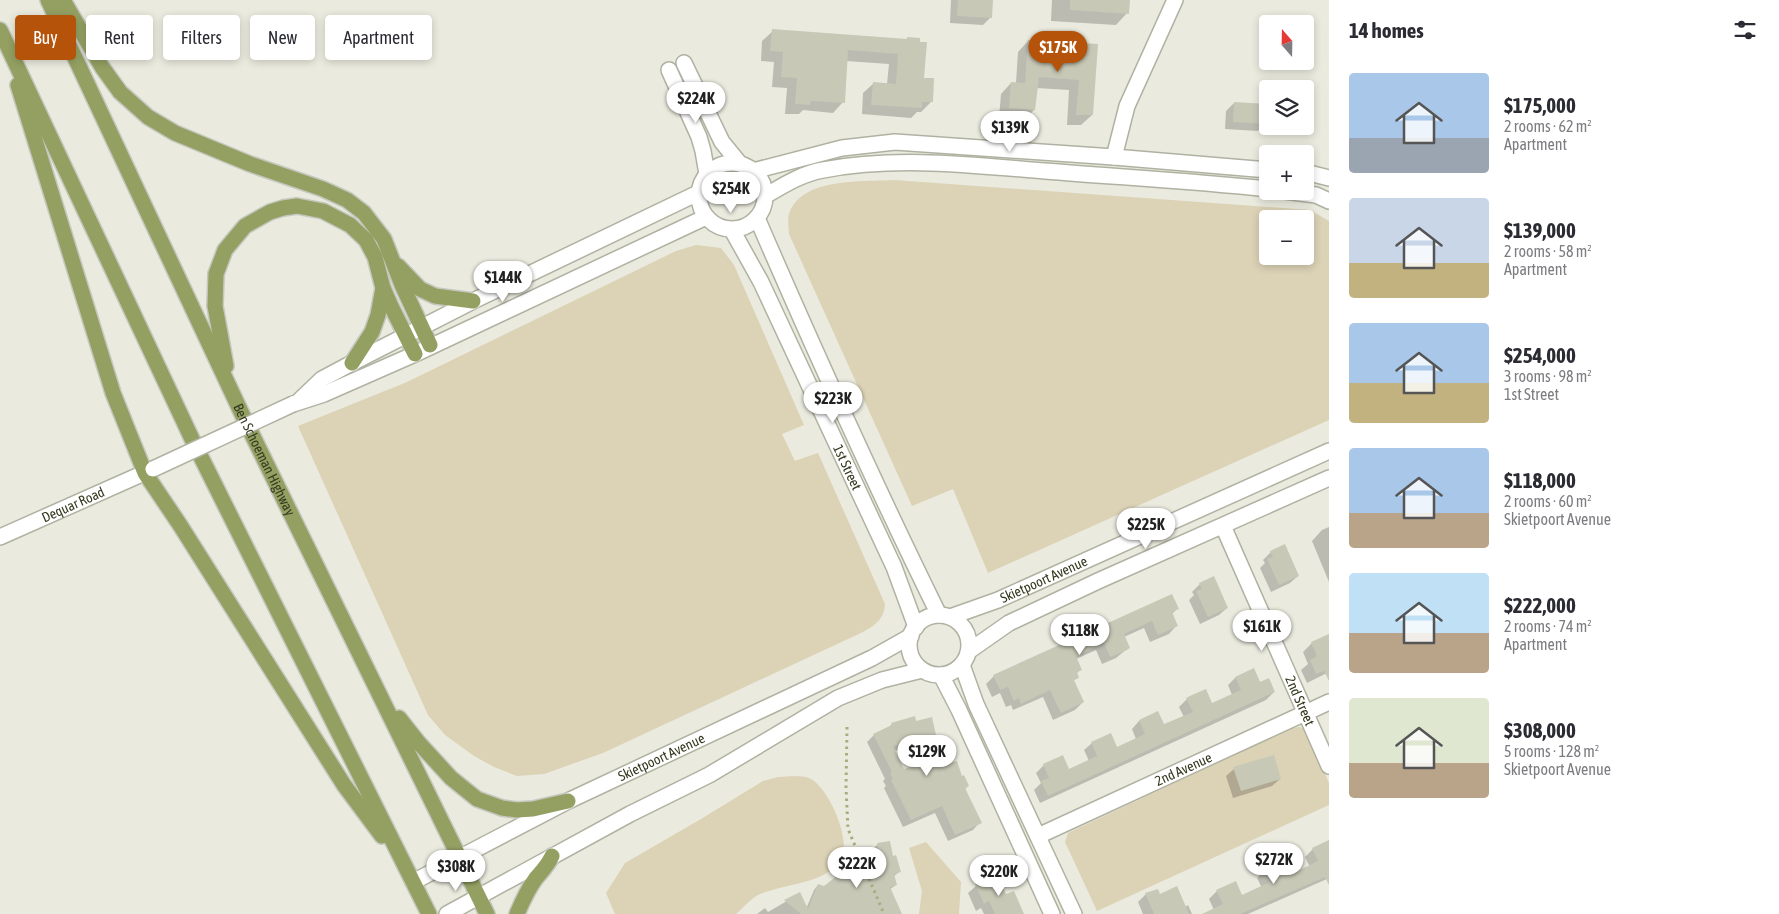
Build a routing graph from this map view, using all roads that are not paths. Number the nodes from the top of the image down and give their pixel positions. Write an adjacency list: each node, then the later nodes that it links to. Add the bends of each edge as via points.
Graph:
1 (48, 0): 31 (main road, Ben Schoeman Highway)
2 (63, 0): 22 (main road, via 120,92 148,117 175,133 347,200 364,213 384,239)
3 (1175, 0): 8 (street, via 1128,106)
4 (0, 30): 5 (main road)
5 (8, 45): 33 (main road, via 25,111 113,393); 50 (main road, via 192,439)
6 (684, 63): 9 (street, via 722,142)
7 (669, 70): 11 (street, via 699,137)
8 (1114, 157): 9 (street, via 895,142 842,148); 10 (street)
9 (746, 168): 11 (street, via 724,164); 17 (street, via 762,182)
10 (1259, 169)
11 (707, 174): 15 (street)
12 (1314, 174): 13 (street)
13 (1329, 178)
14 (1259, 188): 17 (street, via 909,162 868,163 822,170 806,174)
15 (698, 193): 19 (street); 24 (street)
16 (1314, 195): 18 (street)
17 (765, 196): 20 (street)
18 (1329, 201)
19 (706, 217): 21 (street, via 713,224); 27 (street)
20 (757, 218): 21 (street); 37 (street, 1st Street, via 853,432)
21 (732, 230): 38 (street, 1st Street, via 761,282 894,567)
22 (393, 261): 24 (main road, via 420,289 435,296); 25 (main road)
23 (383, 288): 26 (main road); 29 (main road, via 372,332); 31 (main road, via 366,240 350,225 323,211 298,206 283,208 245,226 225,250 216,274 215,306 224,362)
24 (473, 301): 25 (street)
25 (422, 327): 26 (street); 27 (main road)
26 (407, 336): 28 (main road); 29 (street)
27 (430, 345): 28 (street)
28 (415, 354): 30 (street)
29 (352, 363): 30 (street, via 322,379)
30 (296, 403): 33 (street, Dequar Road, bridge)
31 (242, 414): 42 (main road, Ben Schoeman Highway)
32 (1329, 451): 37 (street, Skietpoort Avenue, via 998,600)
33 (149, 471): 36 (street, Dequar Road); 50 (main road, via 344,785)
34 (1329, 478): 35 (street, Skietpoort Avenue)
35 (1223, 526): 39 (street, Skietpoort Avenue, via 1009,623); 44 (street, 2nd Street)
36 (0, 537)
37 (945, 616): 38 (street, via 931,616); 39 (street, via 957,621 968,634)
38 (913, 631): 40 (street, via 909,645 911,655); 46 (street, Skietpoort Avenue, via 872,658)
39 (965, 658): 41 (street, via 949,674); 47 (street, via 976,704)
40 (922, 670): 41 (street); 48 (street, via 882,680 838,698 709,775)
41 (941, 675): 57 (street)
42 (378, 691): 46 (main road, via 418,742 451,778 477,799 517,810); 49 (main road, Ben Schoeman Highway)
43 (1329, 702): 44 (street, 2nd Avenue)
44 (1305, 713): 45 (street, 2nd Street); 47 (street, 2nd Avenue)
45 (1329, 766)
46 (568, 801): 49 (street, Skietpoort Avenue)
47 (1038, 836): 58 (street)
48 (552, 856): 52 (street); 56 (main road, via 547,867 535,879)
49 (461, 858): 51 (street, Skietpoort Avenue); 52 (main road, Ben Schoeman Highway)
50 (405, 868): 51 (main road)
51 (413, 882): 53 (main road)
52 (479, 897): 54 (street); 55 (main road, Ben Schoeman Highway)
53 (429, 914)
54 (447, 914)
55 (487, 914)
56 (518, 914)
57 (1052, 914)
58 (1074, 914)

